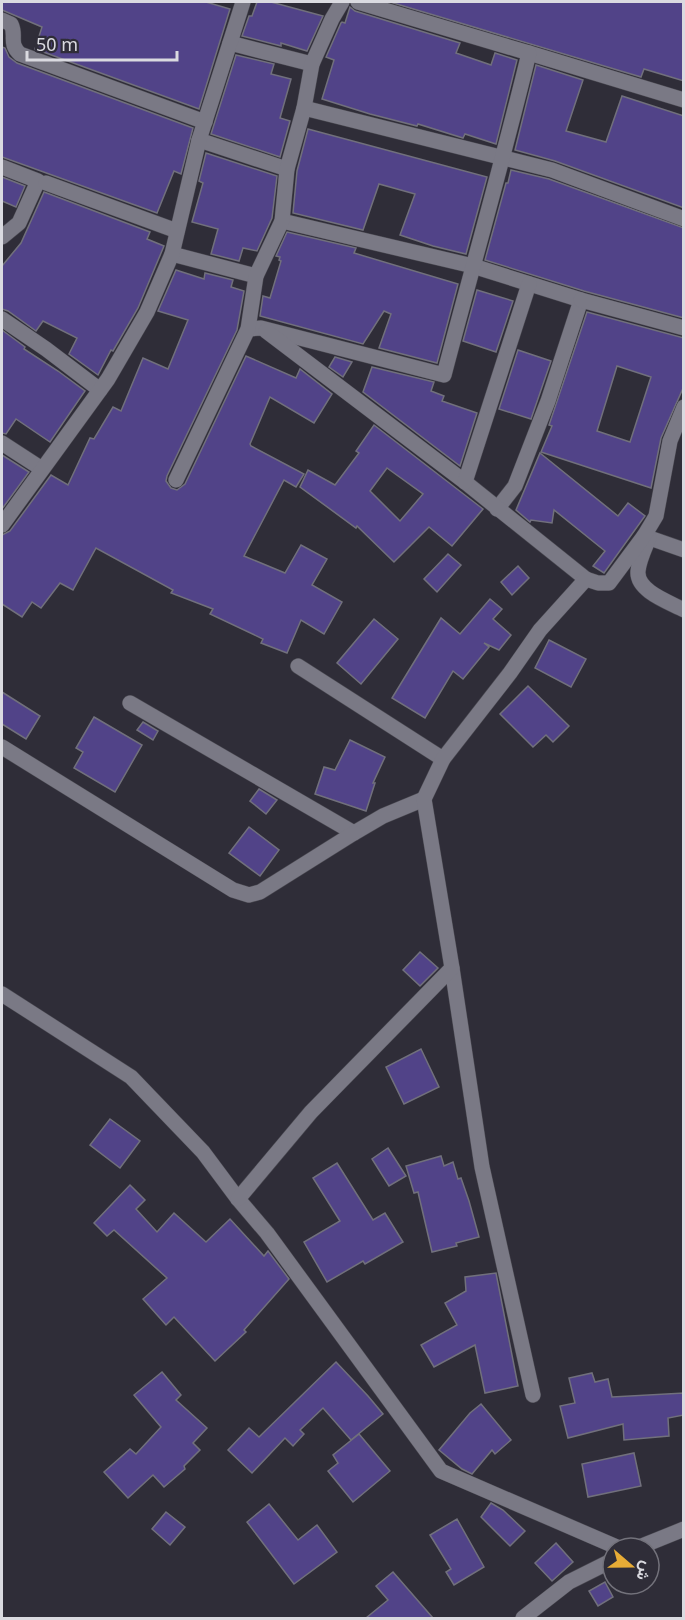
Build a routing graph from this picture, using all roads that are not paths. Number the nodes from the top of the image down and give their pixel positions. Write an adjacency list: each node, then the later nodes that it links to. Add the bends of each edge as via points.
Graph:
1 (241, 2): 5 (street)
2 (342, 2): 7 (street)
3 (358, 2): 6 (street)
4 (2, 20): 10 (street, via 11,24 12,43 20,54)
5 (230, 43): 7 (street); 10 (street)
6 (529, 53): 8 (street); 12 (street)
7 (312, 64): 9 (street)
8 (684, 100)
9 (303, 108): 12 (street); 14 (street)
10 (205, 122): 11 (street)
11 (199, 140): 14 (street); 18 (street)
12 (504, 158): 16 (street, via 552,170); 21 (street)
13 (2, 167): 19 (street, via 38,181 19,223)
14 (287, 169): 17 (street)
15 (46, 183): 18 (street)
16 (684, 219)
17 (282, 221): 21 (street); 22 (street)
18 (177, 231): 20 (street)
19 (2, 237)
20 (172, 254): 22 (street); 28 (street, via 147,312)
21 (473, 266): 23 (street); 26 (street, via 444,375)
22 (256, 276): 26 (street)
23 (529, 284): 24 (street); 34 (street)
24 (581, 300): 27 (street); 35 (street, via 515,486)
25 (2, 319): 28 (street)
26 (254, 328): 33 (street); 34 (street)
27 (684, 328)
28 (100, 390): 32 (street)
29 (684, 407): 31 (street)
30 (2, 443): 32 (street)
31 (677, 443): 37 (street)
32 (42, 470): 36 (street)
33 (176, 480)
34 (465, 482): 35 (street)
35 (497, 508): 39 (street)
36 (2, 525)
37 (646, 537): 38 (street); 39 (street, via 609,583); 40 (street, via 638,578 645,588)
38 (684, 550)
39 (586, 579): 44 (street, via 540,630)
40 (684, 610)
41 (298, 666): 44 (street)
42 (130, 703): 46 (street)
43 (2, 747): 46 (street, via 233,890 249,895 260,892)
44 (443, 759): 45 (street)
45 (424, 799): 46 (street); 47 (street)
46 (354, 833)
47 (452, 968): 49 (street, via 311,1112); 50 (street, via 482,1167)
48 (2, 994): 49 (street, via 131,1077 203,1152)
49 (238, 1199): 53 (street, via 441,1471)
50 (532, 1395)
51 (684, 1529): 52 (street)
52 (661, 1538)
53 (601, 1540)
54 (601, 1566): 55 (street, via 569,1582)
55 (523, 1618)

